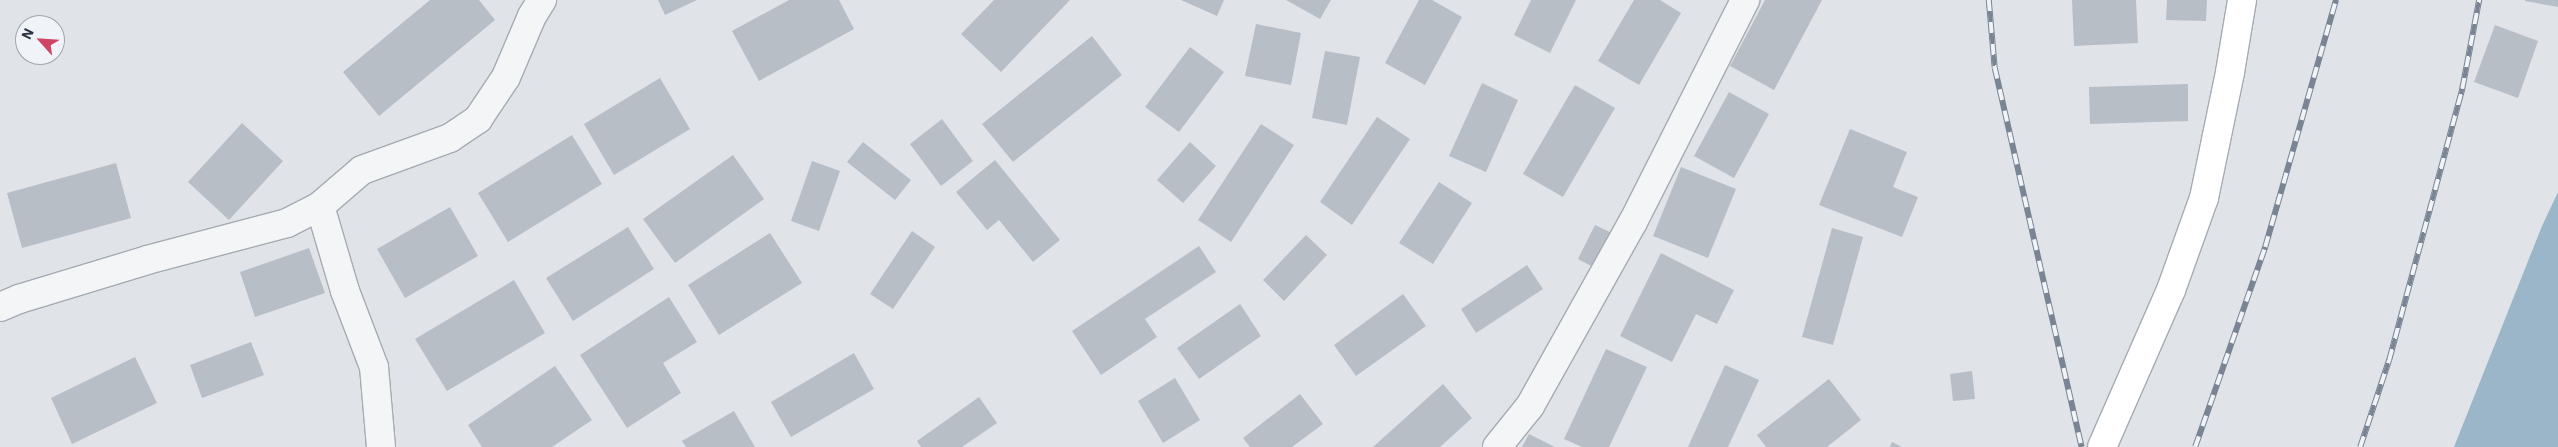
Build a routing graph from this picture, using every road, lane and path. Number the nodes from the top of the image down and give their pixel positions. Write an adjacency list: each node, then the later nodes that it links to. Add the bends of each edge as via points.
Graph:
1 (542, 0): 4 (street, via 506,77 478,120 450,138 362,170)
2 (1745, 0): 7 (street, via 1629,230 1530,406)
3 (2242, 0): 8 (main road, via 2204,198 2171,290)
4 (320, 206): 5 (street, via 287,222 147,260); 6 (street, via 345,291 374,367)
5 (0, 307)
6 (381, 447)
7 (1497, 447)
8 (2102, 447)

